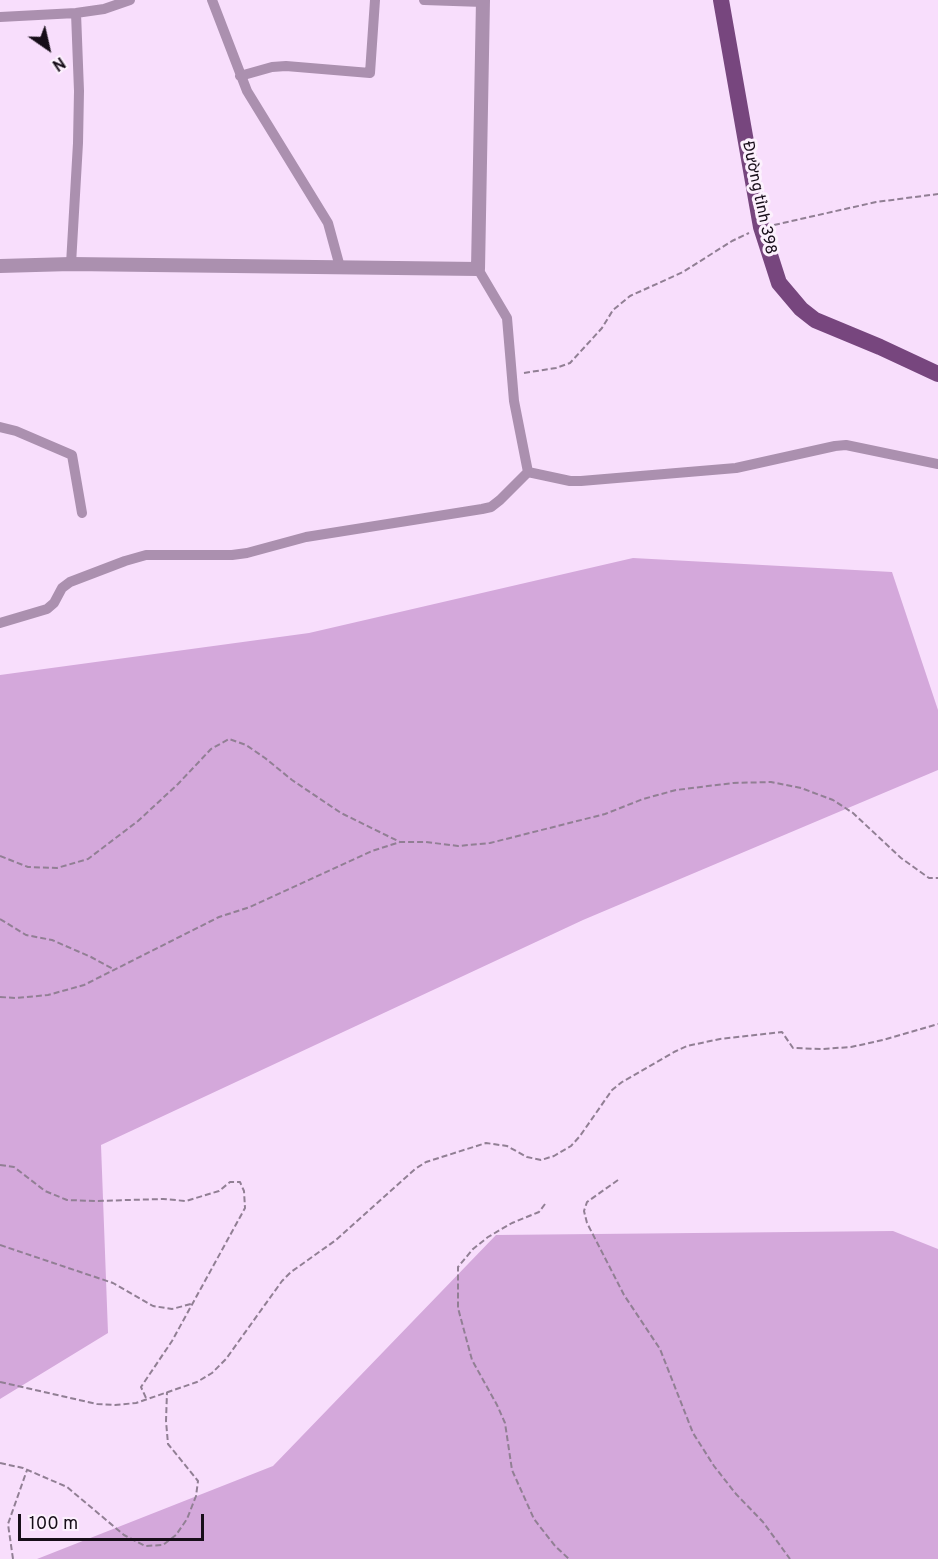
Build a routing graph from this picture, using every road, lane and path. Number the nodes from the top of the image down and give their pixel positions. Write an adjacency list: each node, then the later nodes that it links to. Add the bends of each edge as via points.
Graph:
1 (130, 0): 7 (street)
2 (212, 0): 9 (street)
3 (375, 0): 9 (street, via 370,73 286,66)
4 (424, 0): 6 (street)
5 (721, 0): 11 (main road, Đường tỉnh 398)
6 (483, 1): 15 (street)
7 (76, 14): 8 (street); 12 (street, via 78,143)
8 (0, 17)
9 (240, 76): 14 (street, via 328,223)
10 (938, 194): 11 (path, via 876,202)
11 (761, 227): 16 (main road, Đường tỉnh 398, via 780,283 815,321); 17 (path, via 683,272 630,296 613,310 570,363)
12 (71, 264): 13 (street); 14 (street)
13 (0, 266)
14 (340, 267): 15 (street)
15 (478, 268): 17 (street, via 507,318)
16 (938, 374)
17 (512, 375): 20 (street)
18 (0, 427): 21 (street, via 72,455)
19 (938, 465): 20 (street, via 846,445 736,468 581,481)
20 (528, 472): 22 (street, via 500,500 482,509 306,537 247,553 146,555 125,561 70,582 47,609)
21 (82, 513)
22 (0, 623)
23 (400, 842): 24 (path, via 341,813 246,745 229,739 211,749 138,821 88,860 57,868 28,867); 25 (path, via 458,846 489,843 605,814 676,790 771,782 833,800 853,813 901,858 929,878); 27 (path, via 219,917)
24 (0, 856)
25 (938, 878)
26 (0, 919): 27 (path, via 26,935 51,940)
27 (115, 970): 28 (path, via 84,985 48,995)
28 (0, 996)
29 (938, 1024): 36 (path, via 851,1047 793,1048 782,1032 687,1046 621,1082 571,1146 554,1156 541,1160 507,1146 486,1143 426,1162 282,1281 226,1359 212,1372)
30 (0, 1165): 34 (path, via 14,1167 45,1191 67,1200 95,1202 186,1201 219,1191 230,1182 240,1182 245,1208)
31 (618, 1180): 42 (path, via 587,1202 587,1223 624,1296 660,1349 693,1433 714,1466)
32 (545, 1204): 41 (path, via 539,1212 512,1223 473,1249 458,1267 458,1308 472,1360 505,1423 512,1470 534,1519)
33 (0, 1245): 34 (path, via 113,1283 153,1306 172,1309)
34 (191, 1304): 37 (path, via 141,1387)
35 (0, 1382): 37 (path, via 97,1404)
36 (166, 1392): 37 (path); 39 (path, via 168,1444 198,1481 187,1519 163,1545 145,1546 124,1534 67,1487)
37 (146, 1399)
38 (0, 1463): 39 (path)
39 (27, 1470): 40 (path, via 8,1524)
40 (13, 1559)
41 (569, 1559)
42 (790, 1559)

